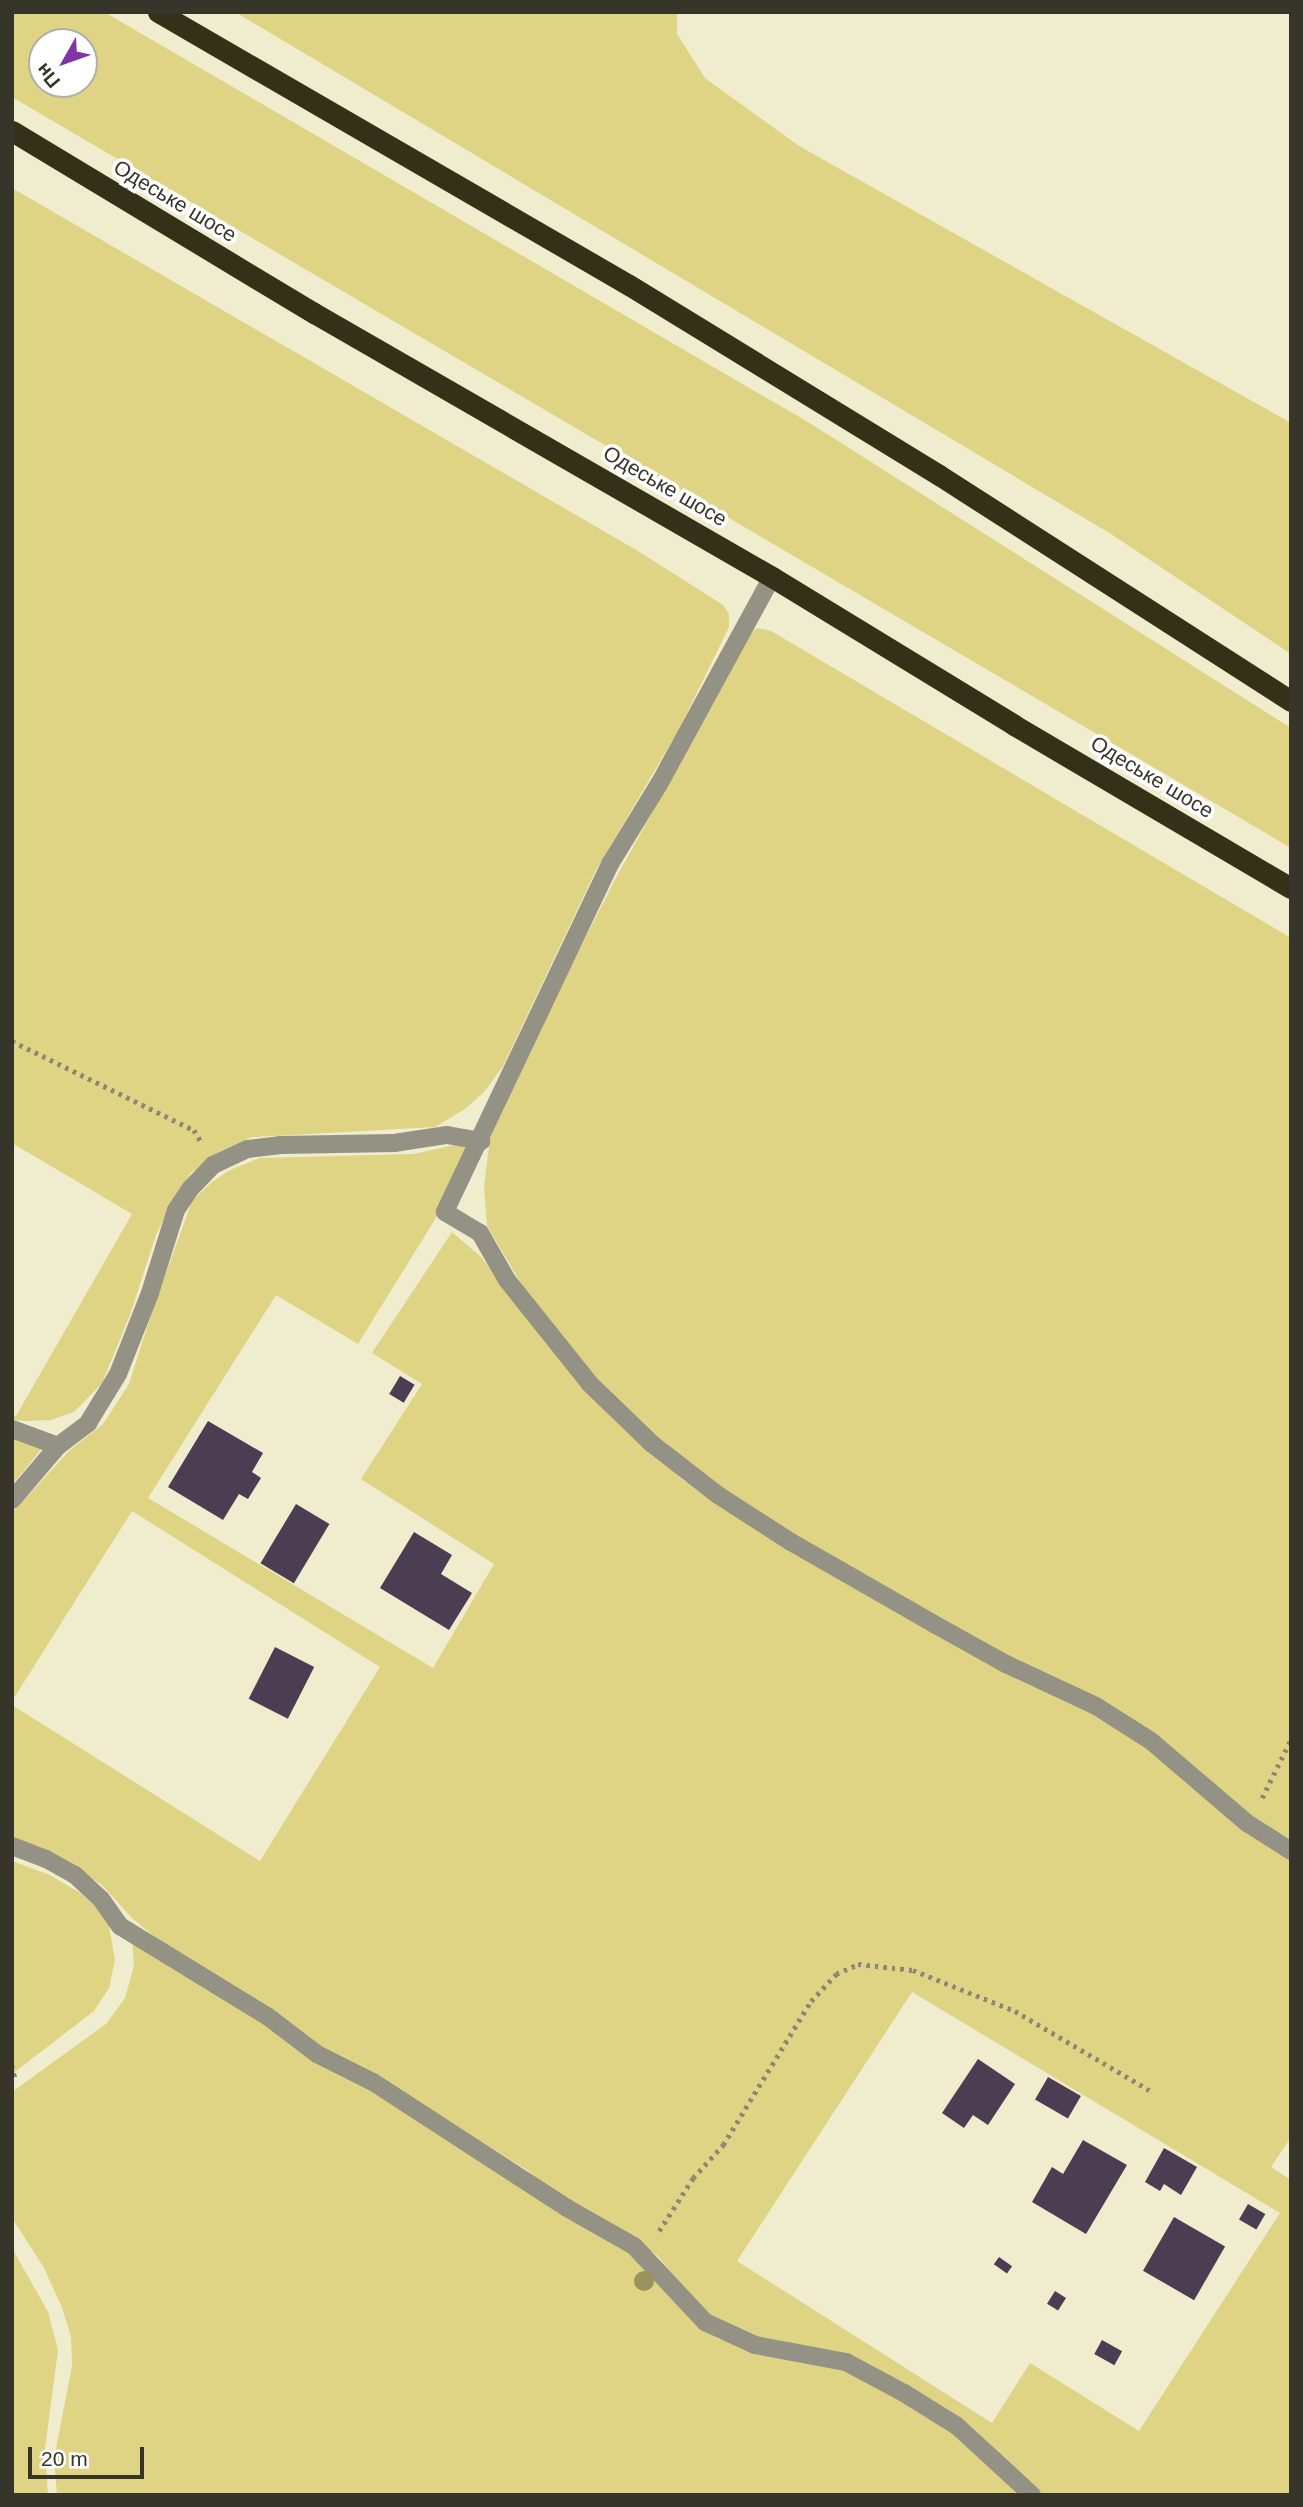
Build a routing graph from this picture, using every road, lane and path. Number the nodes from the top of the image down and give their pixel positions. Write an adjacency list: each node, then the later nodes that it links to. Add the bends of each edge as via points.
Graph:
1 (159, 12): 4 (highway, via 629,285 939,475)
2 (12, 131): 3 (highway, Одеське шосе, via 314,313)
3 (772, 577): 5 (highway, Одеське шосе); 7 (lane, via 610,864)
4 (1291, 701)
5 (1291, 888)
6 (12, 1041): 8 (path, via 194,1130)
7 (481, 1141): 8 (lane, via 447,1135 394,1143 281,1145 248,1149); 13 (lane, via 445,1212 480,1233 507,1280 590,1384 651,1443 791,1542 1006,1664 1096,1706 1151,1741)
8 (214, 1166): 10 (lane, via 176,1210 118,1374 88,1423)
9 (12, 1429): 10 (lane)
10 (58, 1446): 11 (lane)
11 (12, 1500)
12 (1291, 1739): 13 (path)
13 (1247, 1823): 15 (lane)
14 (12, 1846): 19 (lane, via 75,1875 101,1899 120,1926)
15 (1291, 1851)
16 (12, 2065): 17 (path)
17 (16, 2082)
18 (1149, 2091): 19 (path, via 1015,2011 913,1970 858,1964 836,1974 811,2001 723,2145 663,2220)
19 (648, 2258): 20 (lane, via 705,2322 755,2345 846,2362 904,2392 957,2426)
20 (1032, 2495)

